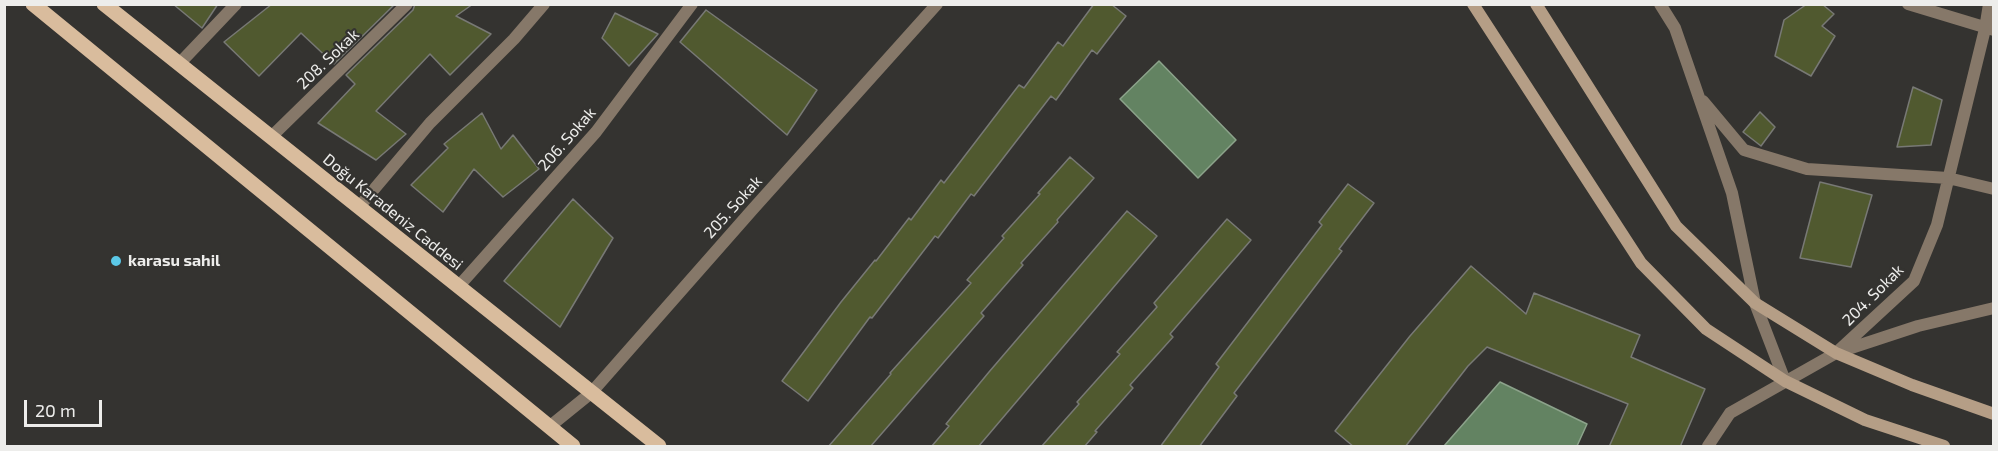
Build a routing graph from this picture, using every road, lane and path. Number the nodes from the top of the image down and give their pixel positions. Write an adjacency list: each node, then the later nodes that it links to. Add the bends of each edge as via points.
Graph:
1 (33, 4): 27 (main road)
2 (236, 4): 14 (street)
3 (407, 4): 16 (street, 208. Sokak)
4 (544, 4): 19 (street, via 430,123)
5 (692, 4): 20 (street, 206. Sokak, via 596,132)
6 (937, 4): 25 (street, 205. Sokak)
7 (1473, 4): 24 (main road, via 1641,263 1706,329)
8 (1536, 4): 21 (main road, via 1676,225)
9 (1660, 4): 15 (street, via 1676,28)
10 (1908, 4): 13 (street)
11 (1989, 4): 13 (street, 204. Sokak)
12 (108, 6): 14 (main road, Doğu Karadeniz Caddesi)
13 (1989, 30): 17 (street, 204. Sokak)
14 (179, 64): 16 (main road, Doğu Karadeniz Caddesi)
15 (1698, 95): 17 (street, via 1744,150 1807,169); 21 (street, via 1732,193)
16 (271, 137): 19 (main road, Doğu Karadeniz Caddesi)
17 (1948, 178): 18 (street); 23 (street, 204. Sokak, via 1937,225 1914,281)
18 (1994, 189)
19 (359, 207): 20 (main road, Doğu Karadeniz Caddesi)
20 (458, 287): 25 (main road, Doğu Karadeniz Caddesi)
21 (1755, 303): 23 (main road); 24 (street)
22 (1994, 308): 23 (street, via 1918,326)
23 (1836, 353): 24 (street, 204. Sokak); 26 (main road)
24 (1785, 381): 30 (street, 204. Sokak, via 1730,413); 31 (main road, via 1865,420)
25 (591, 393): 27 (street, 205. Sokak); 29 (main road, Doğu Karadeniz Caddesi)
26 (1994, 414)
27 (549, 427): 28 (main road)
28 (573, 447)
29 (659, 447)
30 (1708, 447)
31 (1944, 447)

